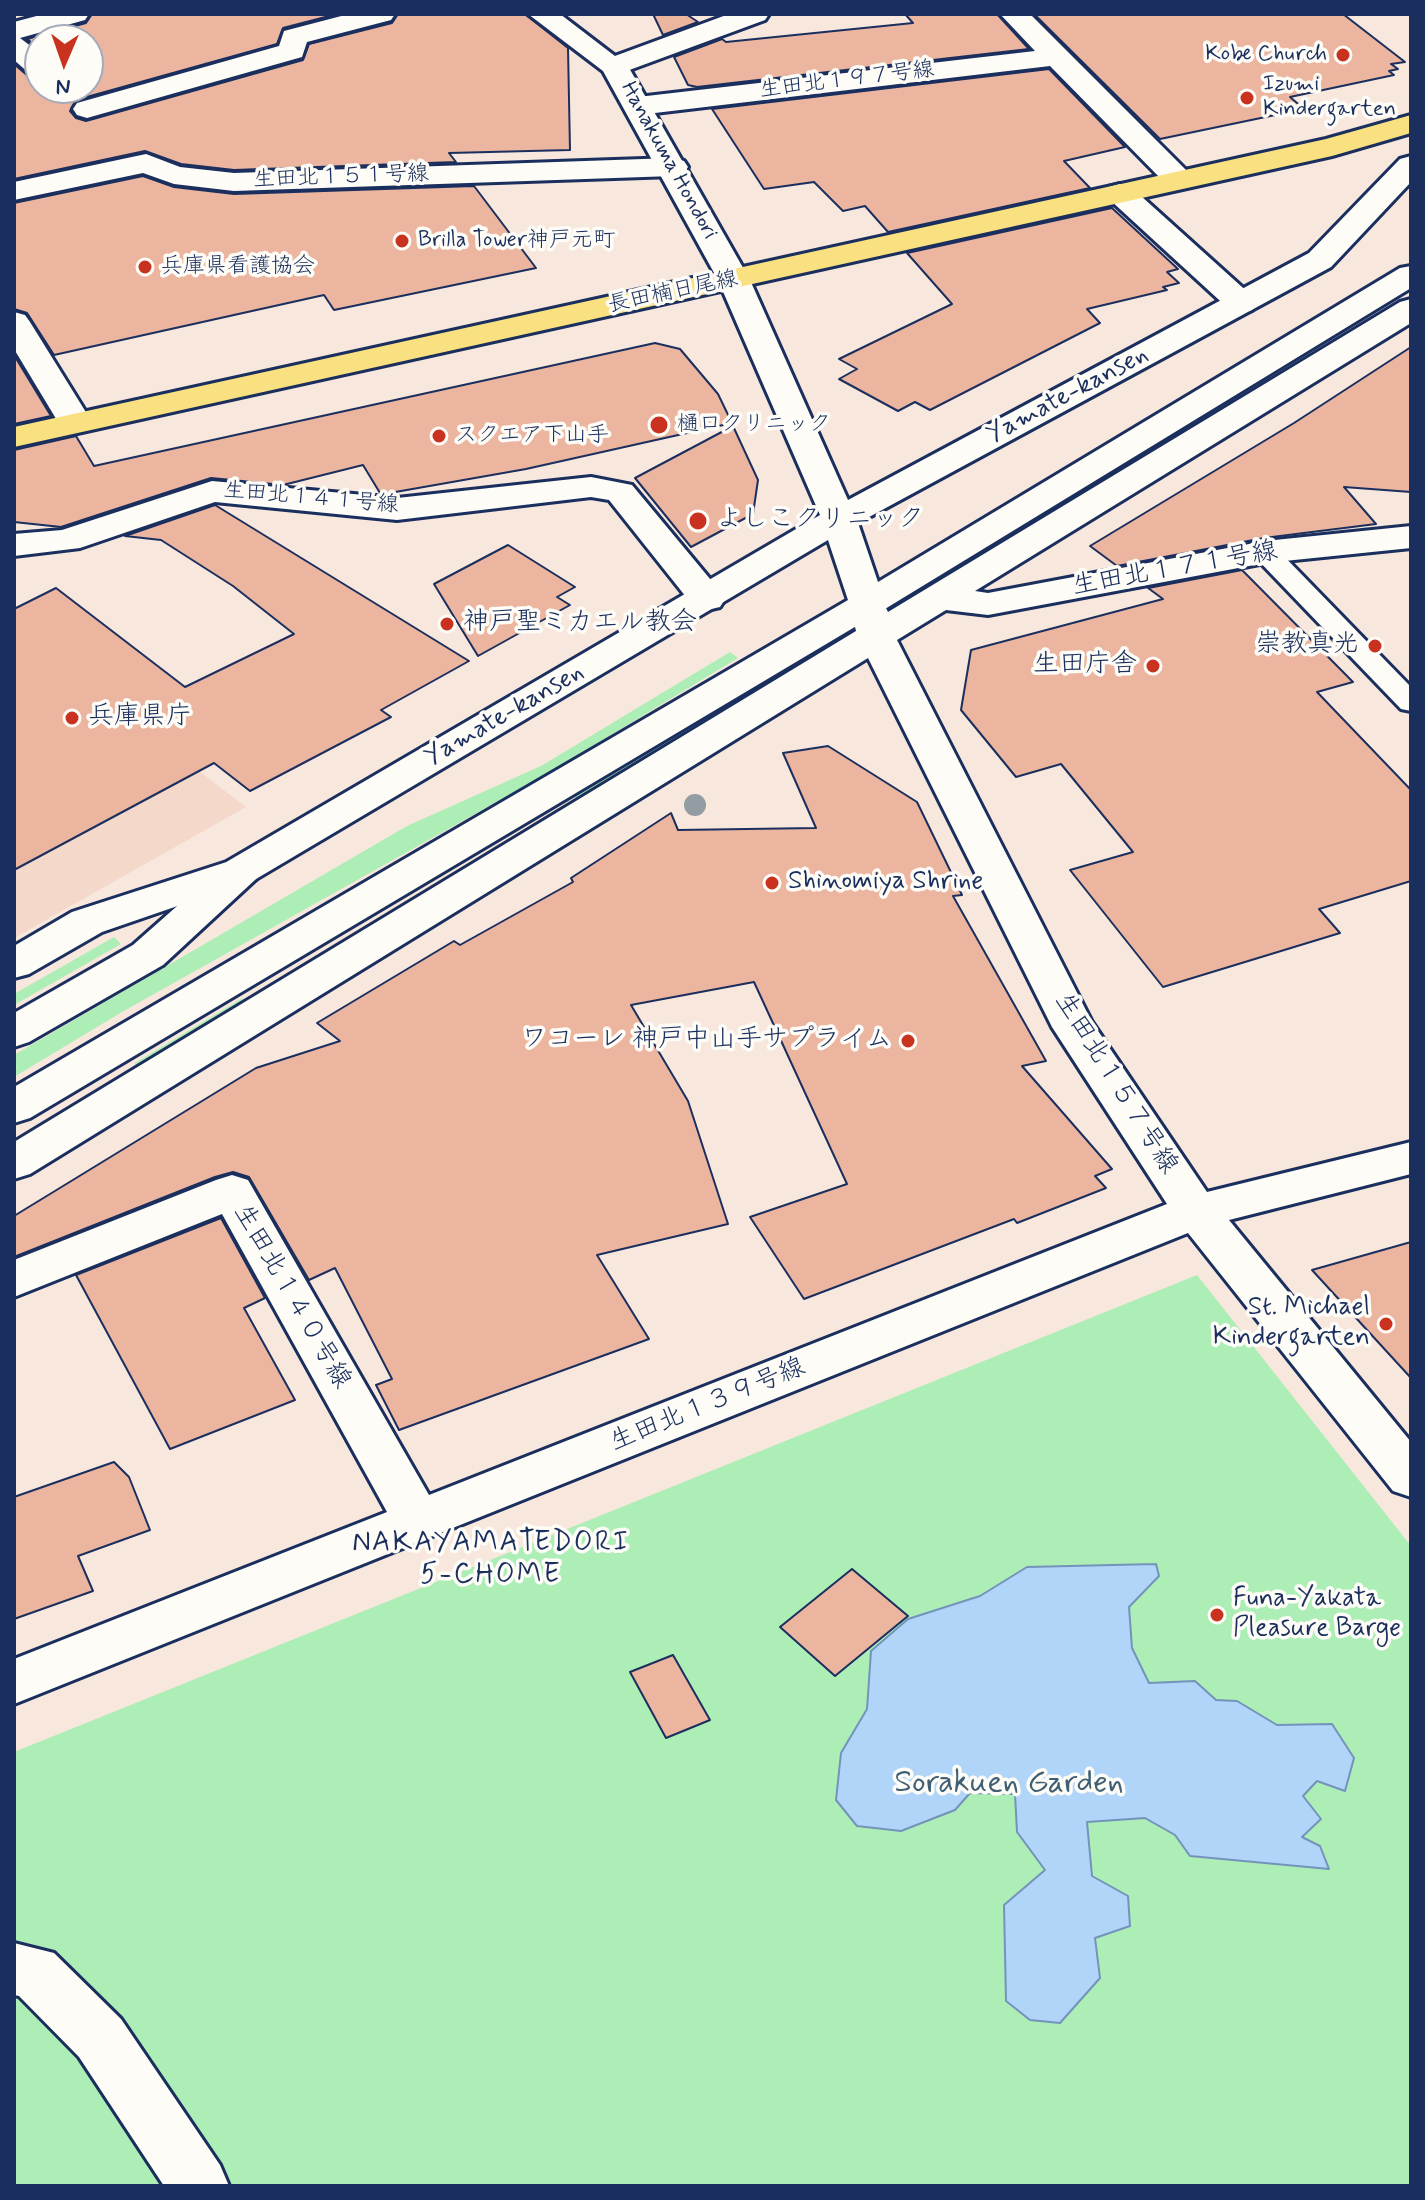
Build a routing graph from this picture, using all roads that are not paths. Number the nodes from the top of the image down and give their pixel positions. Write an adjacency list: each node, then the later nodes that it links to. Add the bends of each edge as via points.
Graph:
1 (75, 14): 6 (street)
2 (381, 14): 11 (street, via 294,37 292,51)
3 (542, 14): 8 (street, Hanakuma Hondori)
4 (755, 14): 8 (street)
5 (1014, 14): 7 (street)
6 (14, 31)
7 (1057, 57): 10 (street, 生田北１９７号線); 18 (street)
8 (614, 66): 10 (street, Hanakuma Hondori)
9 (81, 104): 11 (street)
10 (638, 106): 17 (street, Hanakuma Hondori)
11 (87, 109): 15 (street)
12 (1411, 124): 14 (main road, 長田楠日尾線)
13 (1411, 139): 14 (main road, 長田楠日尾線)
14 (1332, 147): 18 (main road, 長田楠日尾線)
15 (146, 163): 17 (street, 生田北１５１号線, via 174,175 234,182); 19 (street)
16 (1411, 165): 23 (street, Yamate-kansen, via 1320,260)
17 (673, 167): 22 (street, Hanakuma Hondori)
18 (1178, 179): 20 (main road, 長田楠日尾線)
19 (14, 191)
20 (1120, 193): 22 (main road, 長田楠日尾線); 23 (street)
21 (1411, 275): 36 (street)
22 (734, 280): 26 (main road, 長田楠日尾線); 28 (street, Hanakuma Hondori)
23 (1241, 303): 28 (street, Yamate-kansen)
24 (1411, 309): 31 (street)
25 (14, 322): 26 (street)
26 (75, 422): 27 (main road, 長田楠日尾線)
27 (14, 437)
28 (839, 519): 35 (street, Yamate-kansen); 36 (street, Hanakuma Hondori)
29 (1411, 537): 32 (street, 生田北１７１号線)
30 (14, 545): 35 (street, 生田北１４１号線, via 67,540 212,491 397,509 591,487 620,492)
31 (1026, 546): 33 (street); 34 (street)
32 (1265, 552): 33 (street, 生田北１７１号線); 37 (lane)
33 (1090, 585): 34 (street, 生田北１７１号線, via 988,604)
34 (940, 598): 36 (street)
35 (707, 599): 38 (street, Yamate-kansen)
36 (872, 620): 41 (street); 43 (street); 44 (street, 生田北１５７号線, via 1073,1027)
37 (1411, 703)
38 (242, 870): 39 (street, via 87,922); 40 (street, Yamate-kansen, via 148,955)
39 (14, 964)
40 (14, 1032)
41 (14, 1107)
42 (1411, 1158): 44 (street, 生田北１３９号線)
43 (14, 1163)
44 (1196, 1211): 46 (street, 生田北１５７号線); 47 (street, 生田北１３９号線)
45 (14, 1279): 47 (street, 生田北１４０号線, via 232,1192)
46 (1411, 1477)
47 (418, 1521): 48 (street, 生田北１３９号線)
48 (14, 1682)
49 (14, 1969): 50 (street, via 34,1972 100,2038)
50 (199, 2186)

